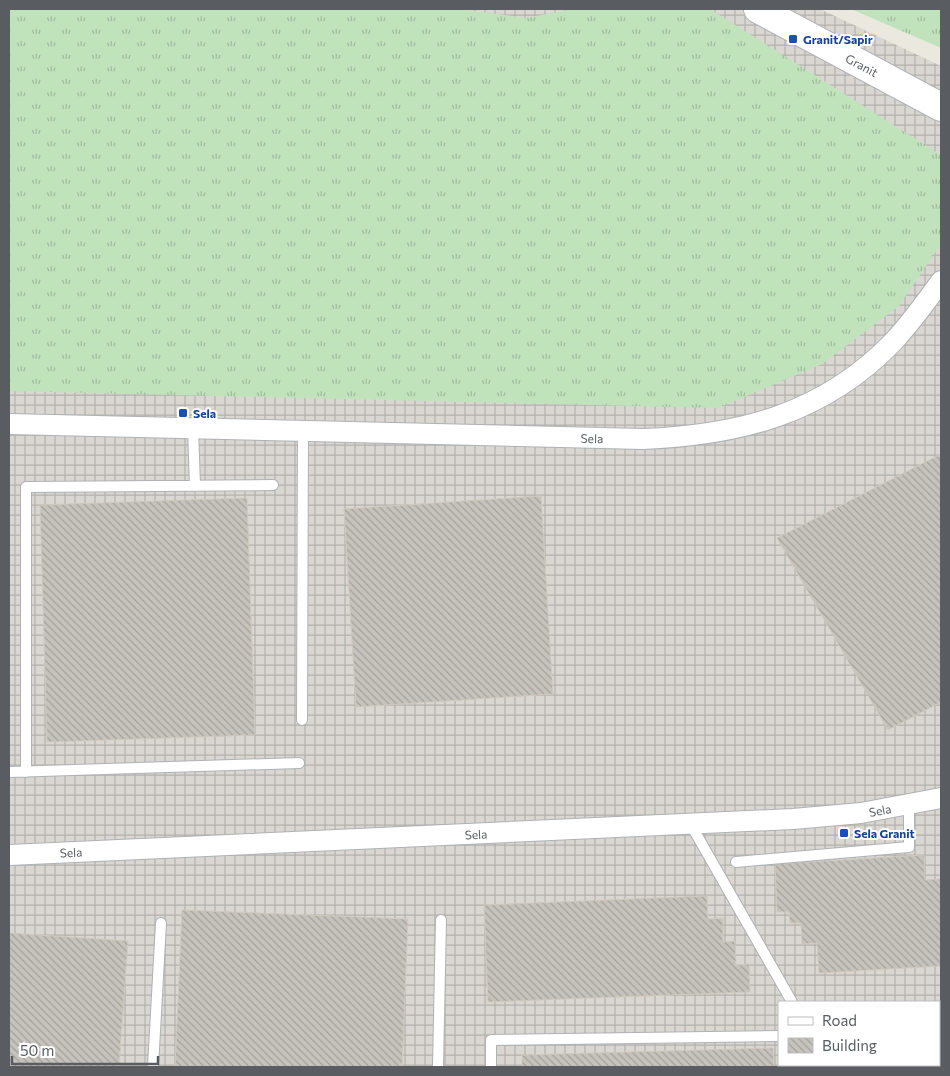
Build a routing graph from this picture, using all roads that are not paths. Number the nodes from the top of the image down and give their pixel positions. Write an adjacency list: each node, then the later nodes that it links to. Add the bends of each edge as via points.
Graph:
1 (758, 9): 2 (street, Granit)
2 (941, 107)
3 (941, 282): 6 (street, Sela, via 919,312 866,366 812,402 757,424 700,435 642,439)
4 (9, 424): 5 (street, Sela)
5 (193, 428): 6 (street, Sela); 8 (lane)
6 (304, 431): 9 (lane)
7 (273, 485): 8 (lane)
8 (195, 486): 12 (lane, via 26,487)
9 (302, 720)
10 (299, 763): 12 (lane)
11 (9, 772): 12 (lane)
12 (26, 772)
13 (941, 798): 14 (street, Sela)
14 (909, 805): 15 (street, Sela, via 861,813); 17 (lane, via 909,847)
15 (690, 825): 16 (street, Sela); 20 (lane)
16 (9, 855)
17 (736, 862)
18 (441, 920): 23 (lane)
19 (160, 923): 22 (lane)
20 (791, 1001)
21 (778, 1036): 24 (lane, via 491,1040)
22 (153, 1067)
23 (438, 1067)
24 (491, 1067)

